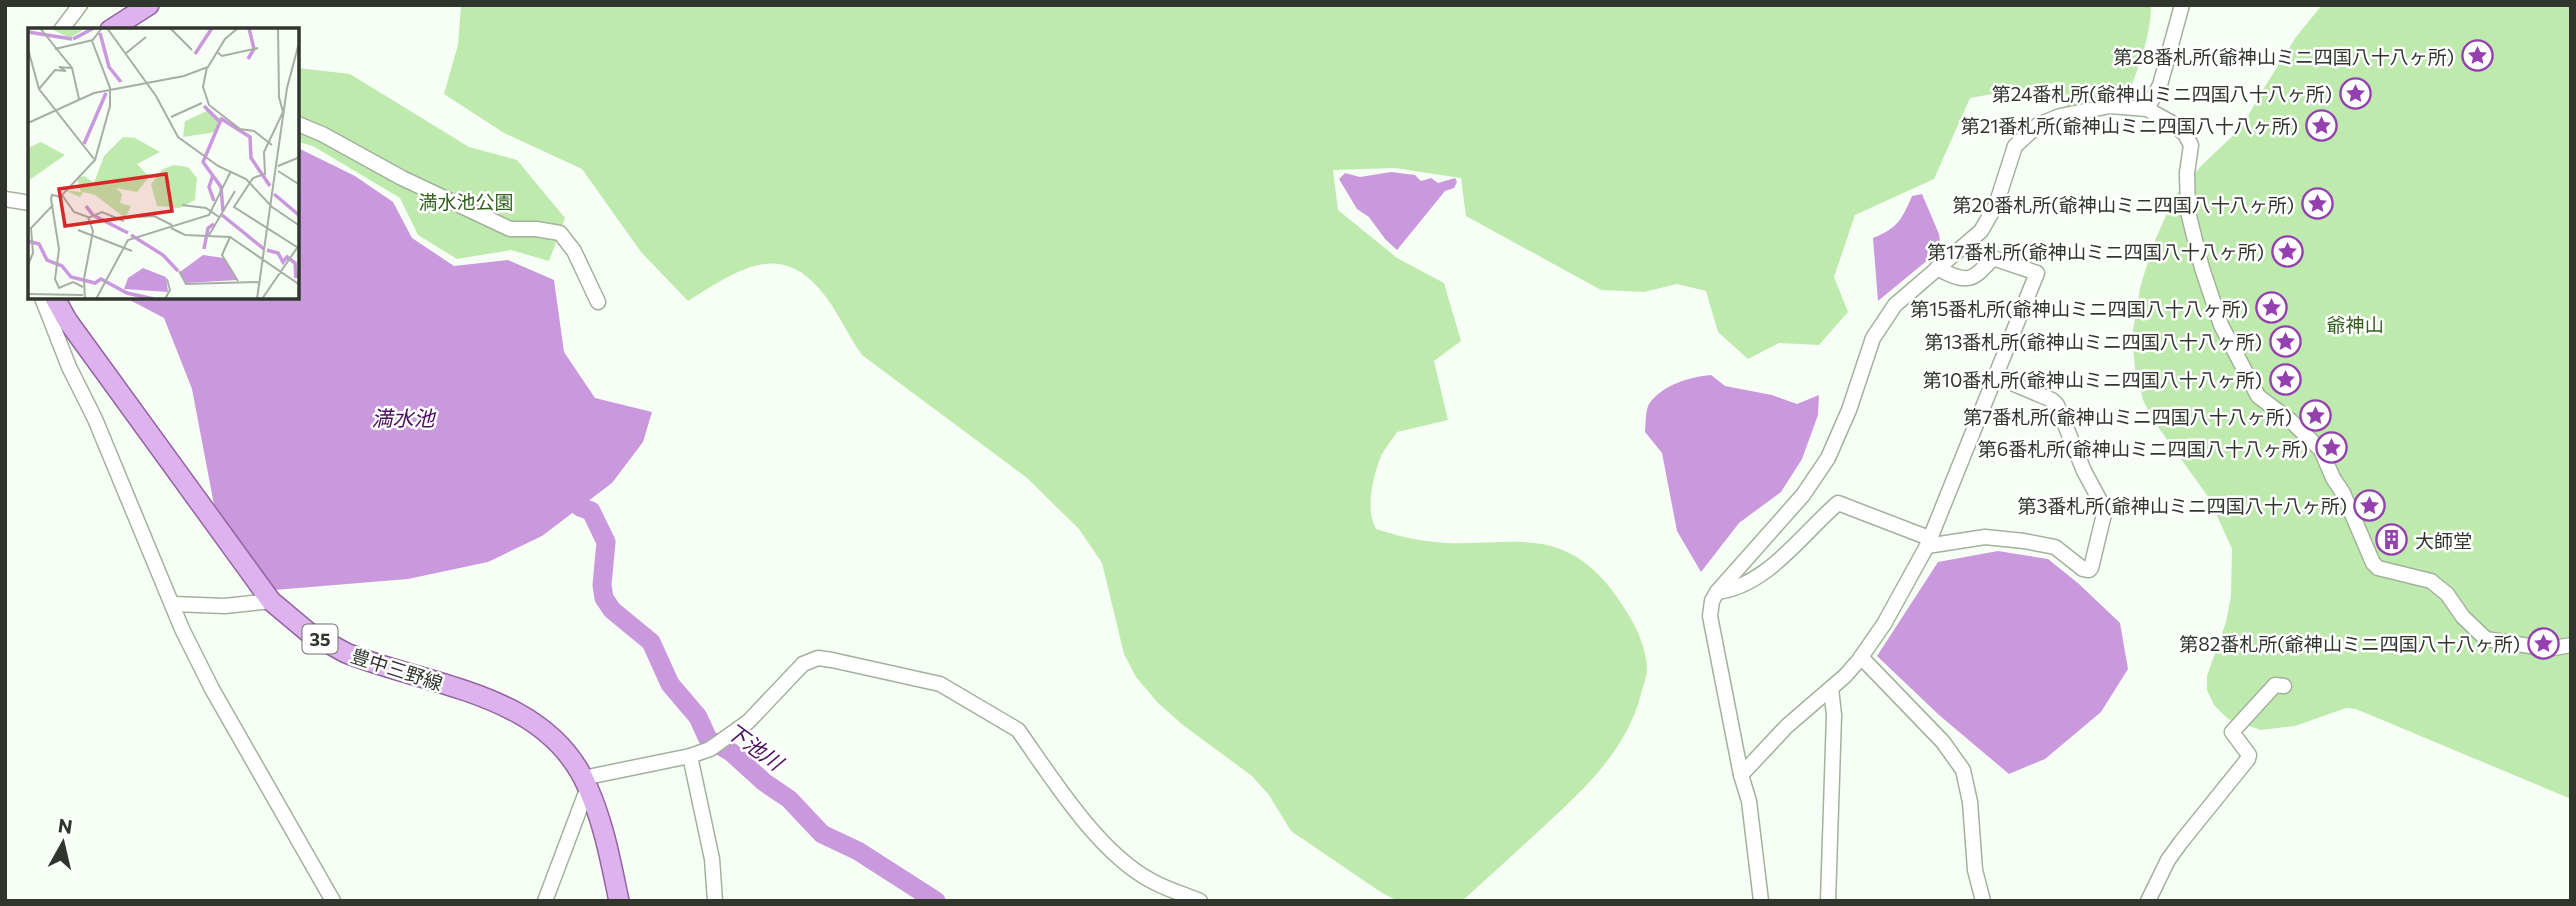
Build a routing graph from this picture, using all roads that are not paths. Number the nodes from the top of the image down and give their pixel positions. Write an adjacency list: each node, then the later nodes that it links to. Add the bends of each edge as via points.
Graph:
1 (80, 5): 4 (street)
2 (149, 5): 5 (main road)
3 (2182, 5): 6 (street, via 2160,86)
4 (63, 28)
5 (113, 28)
6 (2147, 109): 10 (street, via 2110,106 2039,125 2015,146 1996,205 1981,232); 19 (street, via 2172,123 2191,145 2188,212 2221,325 2258,396 2321,450 2373,563 2390,573 2431,581 2486,639 2548,649)
7 (299, 124): 13 (street, via 510,229 560,233 574,251)
8 (5, 200): 9 (street)
9 (28, 203)
10 (1937, 268): 14 (street, via 1967,279 1978,276 1993,258 2037,273); 16 (street, via 1895,305 1873,338 1828,458 1803,495)
11 (41, 299): 18 (street)
12 (56, 299): 17 (main road, 豊中三野線 / 35)
13 (598, 302)
14 (1995, 376): 15 (street); 15 (street, via 2057,405 2105,510 2091,568 2083,569 2055,547 2024,541 1985,537)
15 (1928, 542): 16 (street, via 1838,503 1770,566 1742,586); 20 (street)
16 (1717, 592): 24 (street, via 1710,616)
17 (271, 601): 18 (street, via 225,606); 25 (main road, 豊中三野線 / 35, via 308,632 346,653 495,701 524,715 557,742)
18 (172, 604): 26 (street, via 212,689)
19 (2571, 645)
20 (1861, 657): 22 (street); 33 (street, via 1943,742 1963,770)
21 (2284, 686): 34 (street, via 2275,685 2232,732 2248,759 2168,860)
22 (1831, 688): 24 (street); 32 (street)
23 (690, 756): 25 (street); 29 (street, via 712,859); 30 (street, via 709,749 748,722 803,664 818,658 940,684 1018,730 1093,830 1126,863 1150,881)
24 (1741, 775): 31 (street, via 1749,802)
25 (586, 782): 27 (street); 28 (main road, 豊中三野線 / 35)
26 (333, 901)
27 (545, 901)
28 (619, 901)
29 (715, 901)
30 (1200, 901)
31 (1761, 901)
32 (1828, 901)
33 (1983, 901)
34 (2148, 901)

